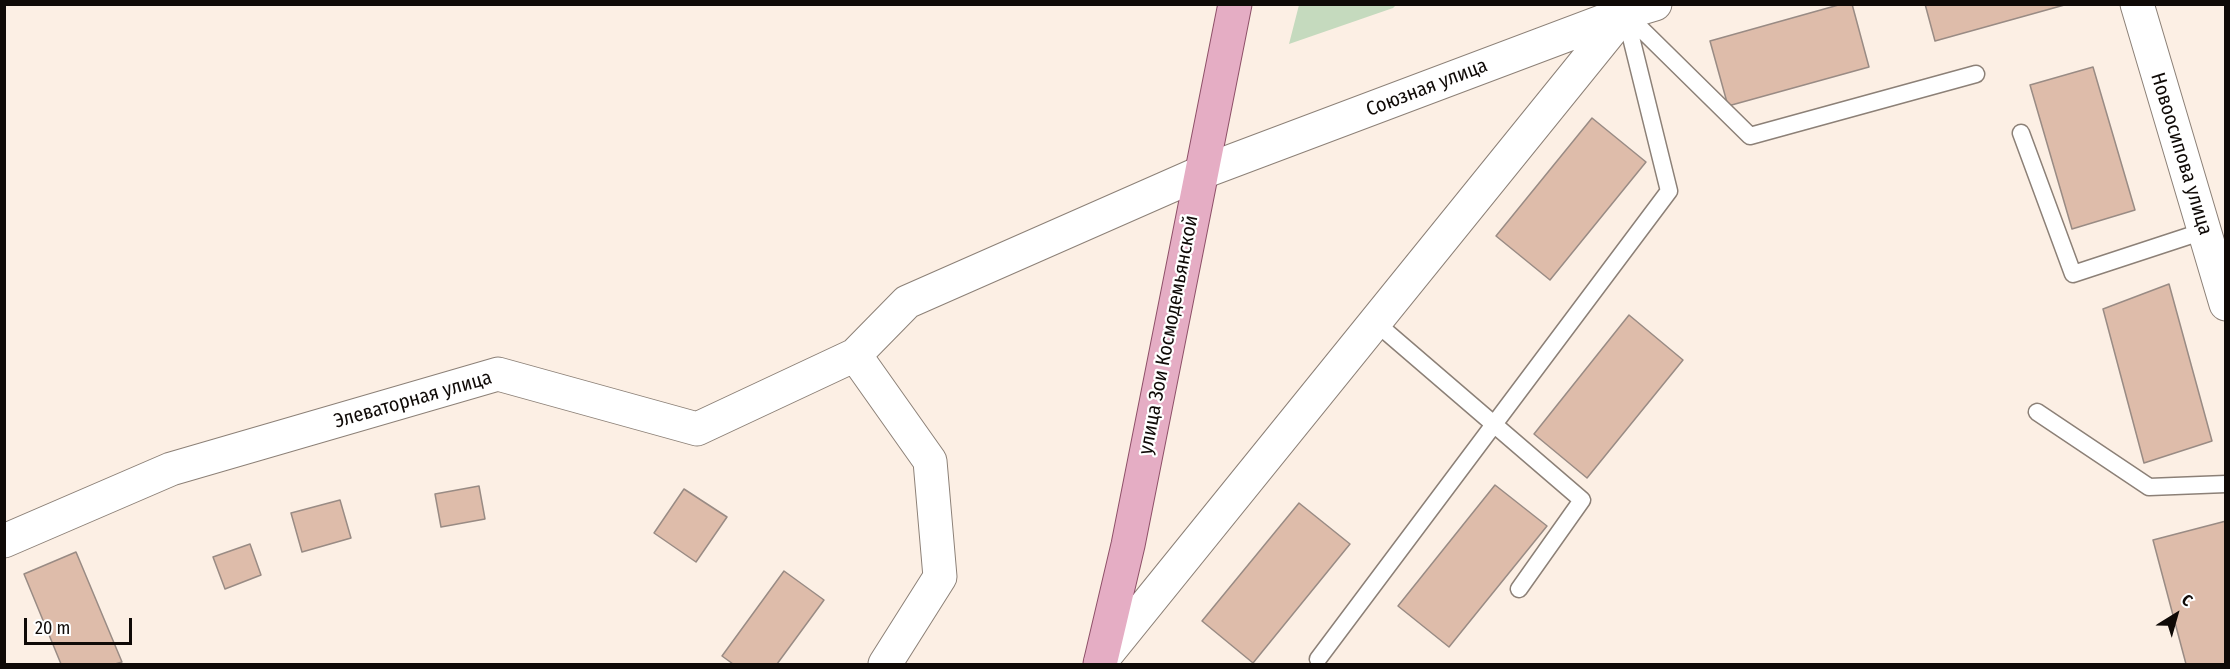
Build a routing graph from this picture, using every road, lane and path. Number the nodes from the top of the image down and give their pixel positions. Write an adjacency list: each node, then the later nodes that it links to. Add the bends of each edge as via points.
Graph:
1 (1235, 4): 6 (main road, улица Зои Космодемьянской)
2 (2137, 4): 7 (street, Новоосипова улица)
3 (1638, 7): 4 (lane, via 1750,136); 6 (street, Союзная улица); 9 (street); 12 (lane, via 1669,191)
4 (1976, 74)
5 (2021, 133): 7 (lane, via 2073,274)
6 (1200, 174): 10 (street, Союзная улица, via 907,302); 17 (main road, улица Зои Космодемьянской)
7 (2204, 231): 8 (street, Новоосипова улица)
8 (2226, 304)
9 (1375, 322): 12 (lane); 17 (street)
10 (855, 355): 14 (street, Элеваторная улица, via 698,429 498,374 171,469); 18 (street, via 930,461 940,577)
11 (2037, 412): 13 (lane, via 2149,487)
12 (1494, 424): 15 (lane, via 1582,500); 16 (lane)
13 (2226, 484)
14 (4, 541)
15 (1519, 589)
16 (1318, 660)
17 (1103, 663)
18 (885, 664)

